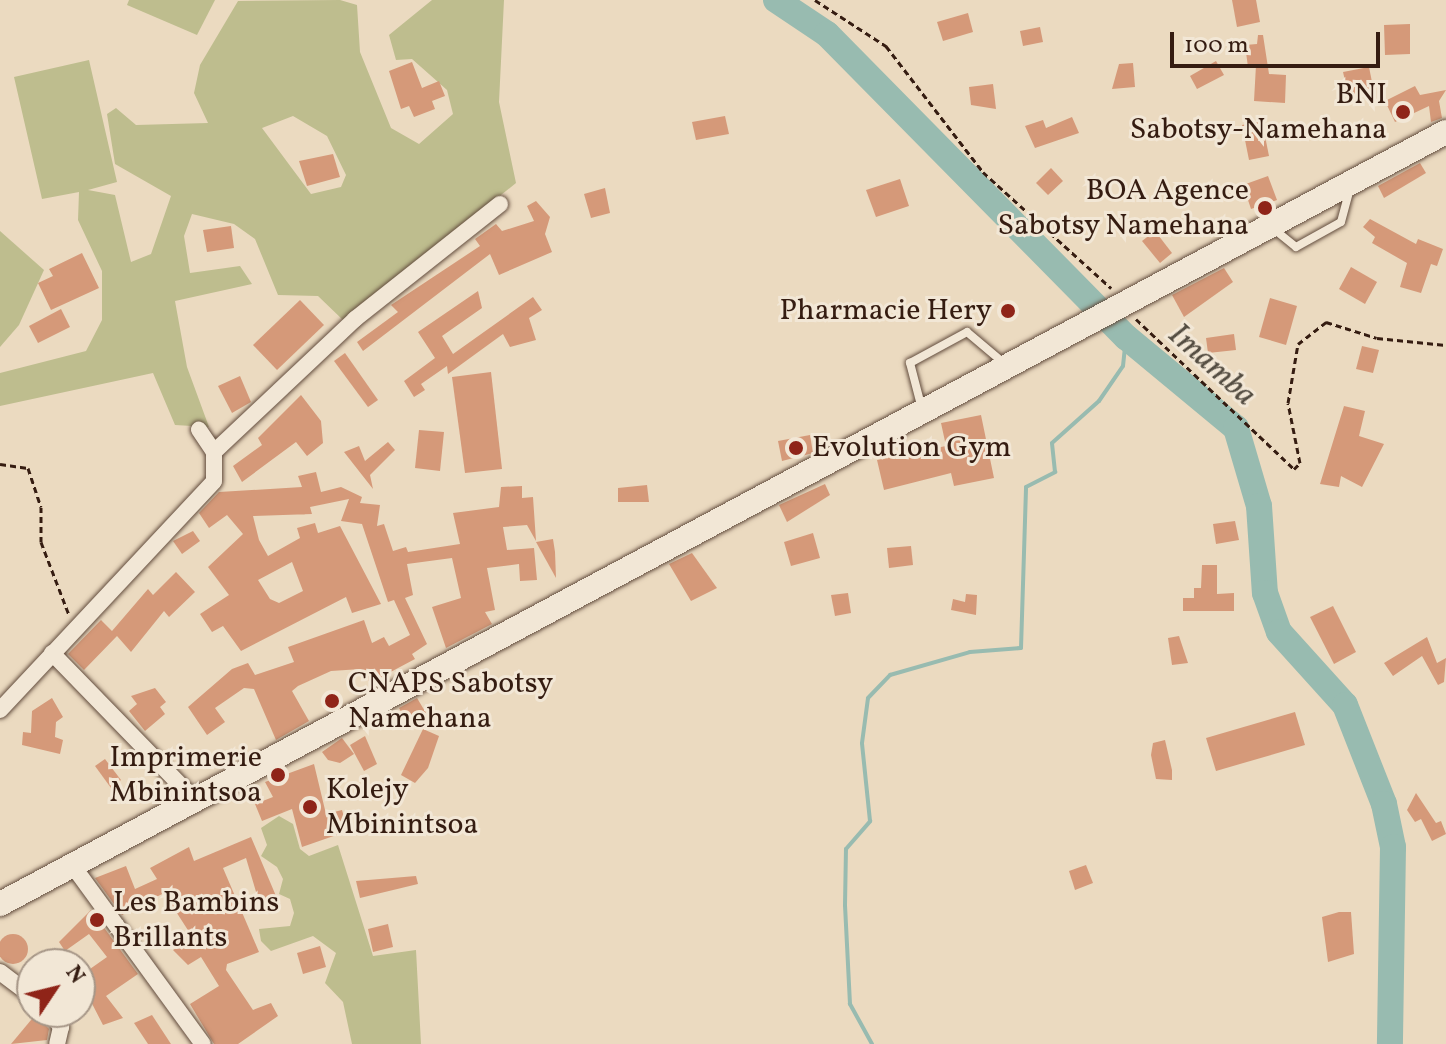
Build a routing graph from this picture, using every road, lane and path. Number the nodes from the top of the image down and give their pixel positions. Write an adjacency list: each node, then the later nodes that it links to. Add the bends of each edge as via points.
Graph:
1 (815, 0): 4 (path, via 886,46 983,172 1116,292)
2 (1446, 132): 4 (main road)
3 (500, 204): 9 (street, via 355,319)
4 (1122, 310): 5 (path, via 1294,469 1300,463 1288,403 1298,344 1326,322 1377,338); 6 (main road)
5 (1446, 345)
6 (1010, 368): 7 (main road); 7 (lane, via 967,332 910,363)
7 (923, 414): 14 (main road)
8 (199, 430): 9 (street)
9 (214, 452): 11 (street, via 218,468 208,490)
10 (0, 464): 11 (path, via 28,468 41,507 41,542)
11 (75, 629): 12 (street)
12 (52, 653): 13 (street); 14 (street)
13 (0, 710)
14 (197, 802): 15 (main road)
15 (73, 866): 16 (main road); 17 (street)
16 (0, 904)
17 (203, 1044)

